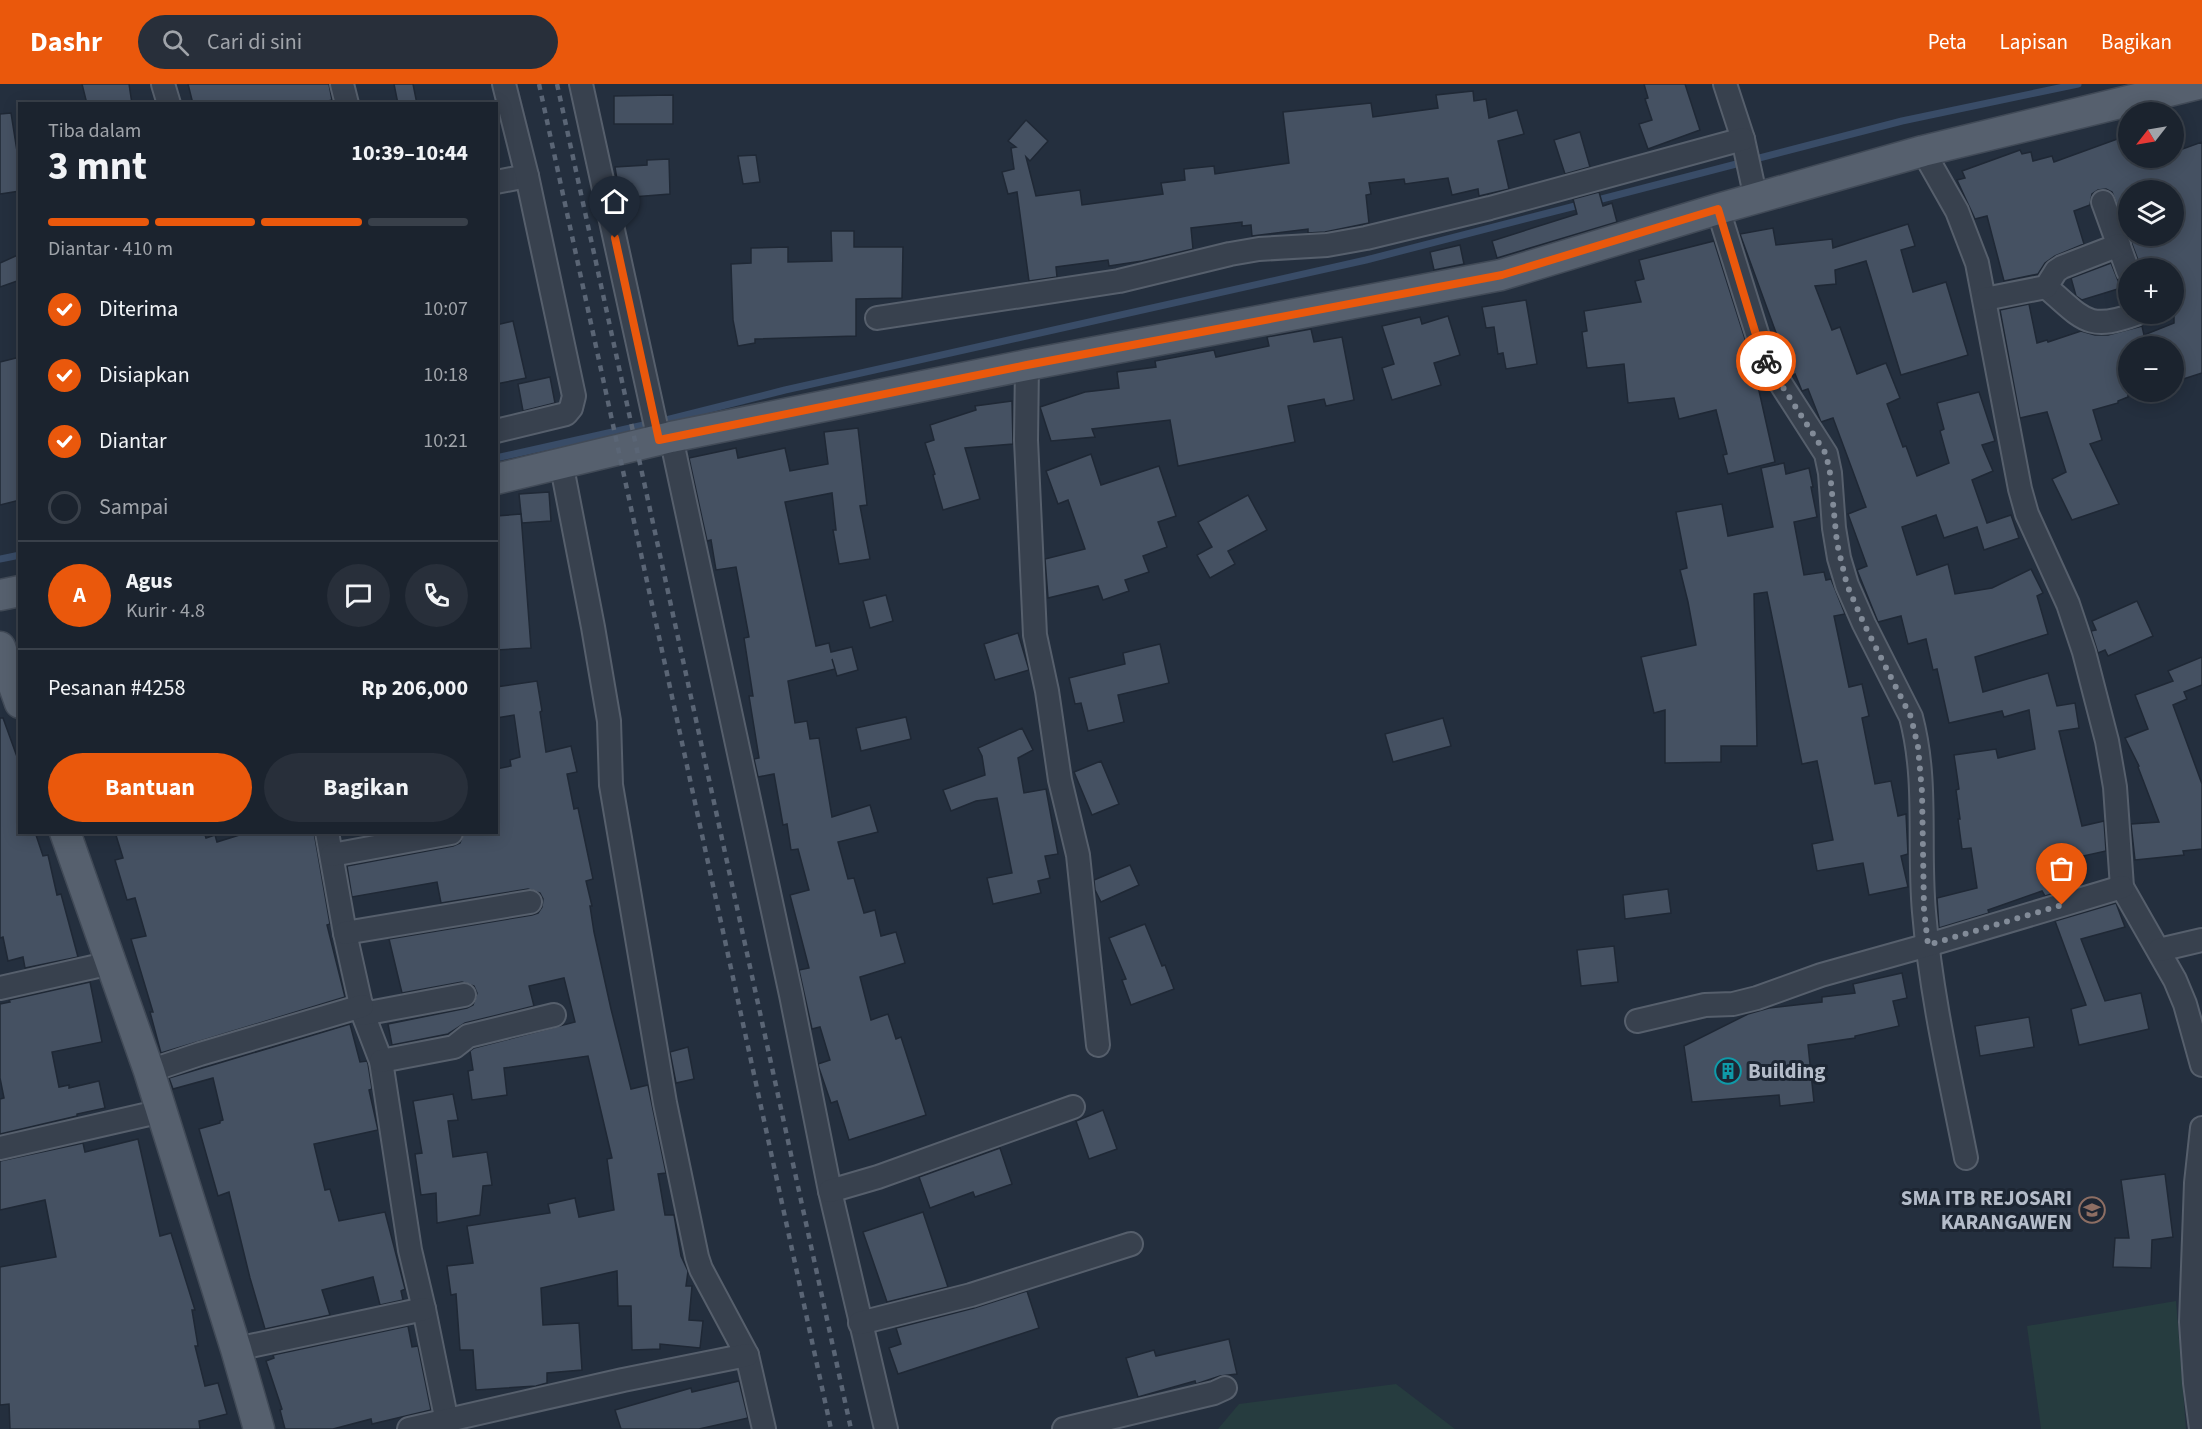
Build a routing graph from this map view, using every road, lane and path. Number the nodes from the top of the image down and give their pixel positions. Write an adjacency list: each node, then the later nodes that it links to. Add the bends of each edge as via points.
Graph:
1 (163, 84): 7 (street)
2 (342, 84): 8 (street)
3 (504, 84): 11 (street)
4 (581, 84): 24 (street, via 651,401)
5 (1725, 84): 9 (street)
6 (2186, 86): 10 (main road)
7 (168, 102)
8 (346, 102)
9 (1744, 144): 13 (street); 20 (street, via 1356,240 1259,249 1119,281)
10 (1923, 151): 13 (main road); 19 (street, via 1957,211 1977,263)
11 (527, 176): 12 (street); 23 (street, via 574,396 566,414)
12 (498, 182)
13 (1754, 189): 15 (main road)
14 (2103, 202): 16 (street)
15 (1718, 209): 22 (main road, via 1502,275); 39 (street, via 1765,359 1826,454 1836,538 1847,585 1911,717 1922,792 1922,880)
16 (2118, 242)
17 (2118, 245): 18 (street, via 2062,267)
18 (2046, 287): 19 (street); 21 (street, via 2088,320)
19 (1985, 299): 35 (street, via 2020,489 2027,514 2068,604 2107,741 2115,787)
20 (877, 318)
21 (2118, 320)
22 (1027, 365): 24 (main road); 47 (street, via 1026,440 1035,635 1060,780 1078,855)
23 (498, 431)
24 (662, 434): 25 (main road); 56 (street, via 790,995)
25 (561, 462): 26 (main road); 61 (street, via 609,721 611,785 665,1103 701,1269)
26 (498, 478)
27 (18, 591): 28 (main road)
28 (0, 595)
29 (0, 647): 30 (main road)
30 (18, 697)
31 (66, 834): 41 (main road)
32 (327, 834): 34 (street)
33 (441, 834): 34 (street)
34 (332, 855): 37 (street)
35 (2122, 887): 39 (street); 40 (street)
36 (530, 902): 37 (street)
37 (345, 933): 44 (street)
38 (2202, 940): 40 (street)
39 (1928, 945): 46 (street, via 1821,975 1758,998); 55 (street)
40 (2159, 950): 49 (street, via 2185,1004)
41 (111, 963): 42 (street); 50 (main road)
42 (0, 988)
43 (464, 995): 44 (street)
44 (362, 1010): 48 (street); 50 (street)
45 (554, 1015): 48 (street, via 468,1036 454,1047)
46 (1636, 1021)
47 (1098, 1045)
48 (381, 1061): 58 (street, via 410,1250)
49 (2202, 1065)
50 (149, 1071): 52 (main road)
51 (1073, 1107): 56 (street)
52 (162, 1112): 54 (street); 60 (main road)
53 (2202, 1128): 63 (street, via 2191,1322)
54 (0, 1148)
55 (1966, 1158)
56 (830, 1191): 59 (street)
57 (1131, 1244): 59 (street, via 970,1295)
58 (424, 1309): 60 (street); 64 (street)
59 (860, 1323): 68 (street)
60 (236, 1349): 65 (main road)
61 (747, 1355): 64 (street); 67 (street)
62 (1225, 1388): 69 (street)
63 (2201, 1420)
64 (447, 1422): 66 (street)
65 (259, 1429)
66 (410, 1429)
67 (764, 1429)
68 (886, 1429)
69 (1064, 1429)

